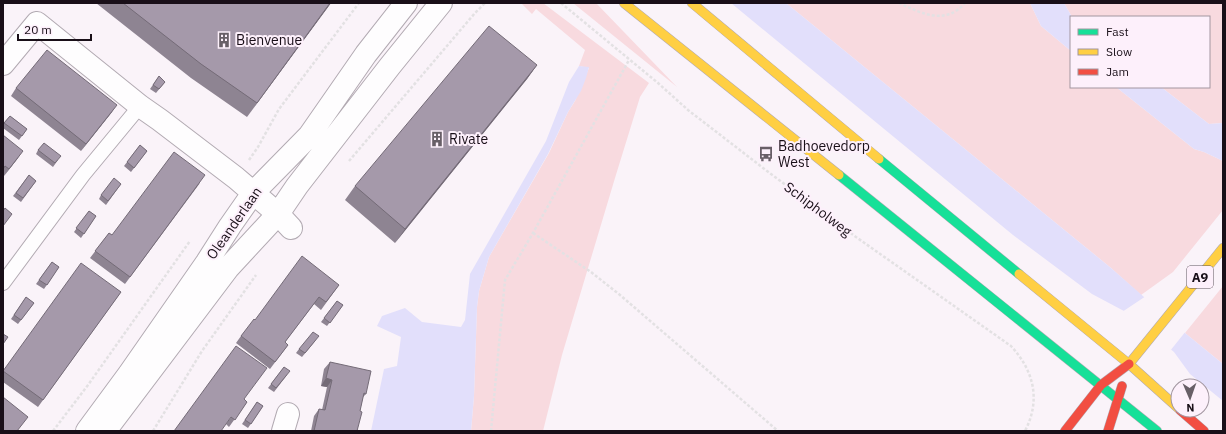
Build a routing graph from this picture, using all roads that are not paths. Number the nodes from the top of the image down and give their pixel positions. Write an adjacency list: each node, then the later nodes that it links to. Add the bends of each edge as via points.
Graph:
1 (406, 3): 7 (street, Oleanderlaan, via 366,54 309,136)
2 (442, 3): 8 (street, Oleanderlaan, via 297,186)
3 (624, 3): 12 (main road)
4 (692, 3): 11 (main road)
5 (3, 64): 6 (street, via 37,23)
6 (140, 106): 7 (street); 10 (lane, via 83,175)
7 (253, 192): 8 (street); 16 (street, Oleanderlaan, via 207,262)
8 (285, 221): 17 (street, Oleanderlaan, via 228,268)
9 (1223, 248): 11 (main road, A9)
10 (3, 283)
11 (1129, 364): 12 (main road); 13 (main road); 14 (main road)
12 (1101, 385): 13 (main road); 18 (main road)
13 (1118, 400): 19 (main road); 20 (main road)
14 (1170, 401)
15 (1189, 418): 21 (main road)
16 (87, 431)
17 (105, 431)
18 (1065, 431)
19 (1108, 431)
20 (1157, 431)
21 (1204, 431)

